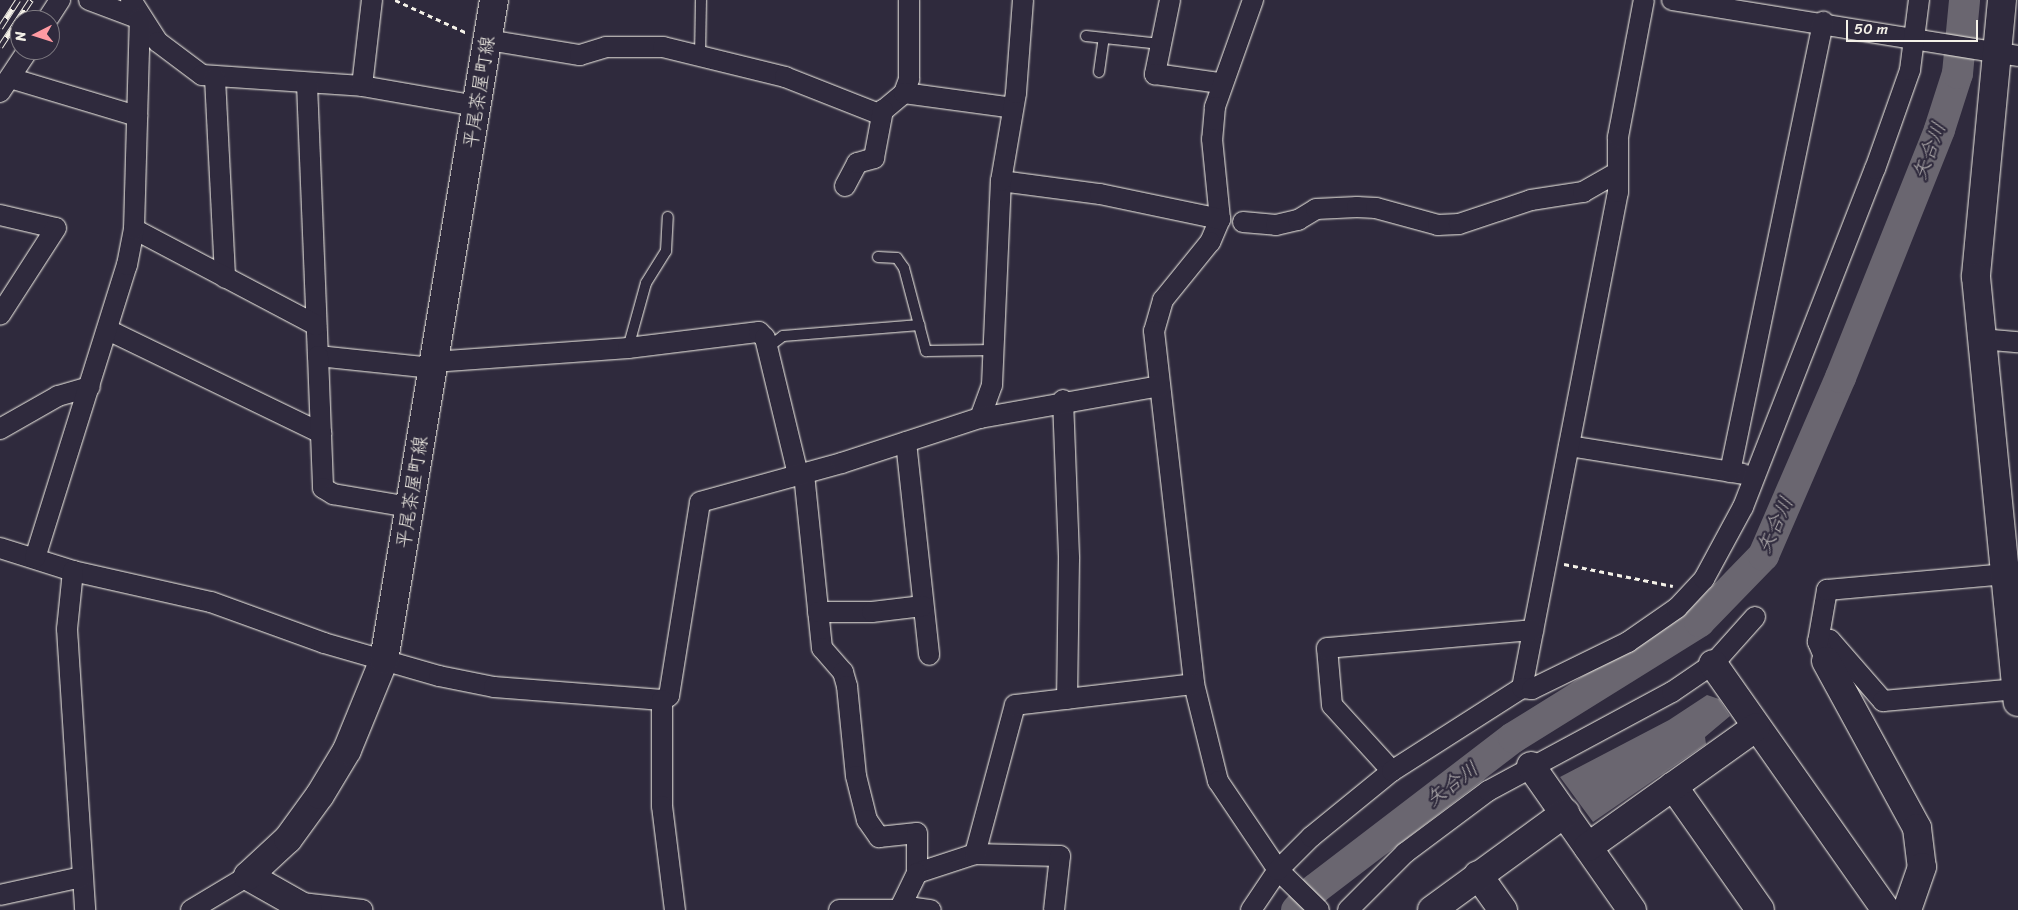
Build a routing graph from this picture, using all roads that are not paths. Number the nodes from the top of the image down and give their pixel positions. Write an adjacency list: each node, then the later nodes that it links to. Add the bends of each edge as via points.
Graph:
1 (89, 0): 14 (street)
2 (131, 0): 14 (street)
3 (372, 0): 29 (street)
4 (494, 0): 19 (street, 平尾茶屋町線)
5 (701, 0): 22 (lane)
6 (909, 0): 30 (street, via 909,79)
7 (1022, 0): 32 (street)
8 (1170, 0): 20 (street)
9 (1253, 0): 26 (street)
10 (1644, 0): 35 (street, via 1618,137)
11 (1672, 0): 15 (street)
12 (1919, 0): 18 (street)
13 (2002, 0): 21 (street)
14 (140, 19): 25 (street, via 170,53); 34 (street)
15 (1823, 22): 18 (street); 64 (street)
16 (1086, 36): 17 (lane)
17 (1104, 38): 20 (lane); 24 (lane)
18 (1919, 38): 21 (street); 66 (street, via 1875,169)
19 (488, 39): 22 (street, via 580,55 632,45); 31 (street, 平尾茶屋町線)
20 (1161, 44): 26 (street, via 1155,74)
21 (2000, 52): 49 (street, via 1977,252)
22 (700, 56): 33 (street, via 823,89 879,114)
23 (21, 60): 28 (street)
24 (1099, 72)
25 (215, 78): 27 (street); 44 (street)
26 (1220, 83): 40 (street, via 1212,139)
27 (307, 84): 29 (street); 46 (street)
28 (5, 85): 34 (street)
29 (362, 86): 31 (street)
30 (904, 92): 32 (street); 33 (street)
31 (477, 106): 55 (street, 平尾茶屋町線)
32 (1013, 108): 36 (street)
33 (883, 110): 37 (street, via 874,158 858,163)
34 (137, 116): 42 (street)
35 (1618, 172): 41 (street, via 1583,192 1531,200 1459,224 1438,225 1385,210 1357,207 1316,209 1298,220 1276,225); 63 (street, via 1618,192)
36 (1001, 182): 40 (street, via 1100,194); 53 (street)
37 (845, 186)
38 (0, 215): 45 (street, via 56,228)
39 (668, 217): 51 (lane, via 666,251 646,283)
40 (1220, 217): 41 (lane); 56 (street, via 1210,242 1159,308 1154,331)
41 (1243, 222)
42 (134, 229): 44 (street); 48 (street)
43 (878, 257): 47 (lane, via 897,258 904,268)
44 (225, 278): 46 (street)
45 (0, 315)
46 (316, 325): 54 (street)
47 (920, 325): 52 (lane, via 783,336); 53 (lane, via 929,353)
48 (108, 330): 57 (street); 61 (street)
49 (1981, 339): 50 (street); 71 (street)
50 (2018, 342)
51 (628, 348): 52 (street, via 758,332); 55 (street)
52 (767, 348): 65 (street)
53 (994, 350): 59 (street, via 992,385)
54 (318, 356): 55 (street); 61 (street)
55 (432, 365): 67 (street, 平尾茶屋町線)
56 (1158, 386): 58 (street); 81 (street)
57 (90, 387): 60 (street, via 58,396); 69 (street)
58 (1063, 400): 59 (street); 84 (street, via 1069,559)
59 (980, 418): 62 (street)
60 (0, 429)
61 (321, 433): 67 (street, via 323,488 334,494)
62 (906, 442): 65 (street); 72 (street)
63 (1569, 446): 64 (street); 75 (street)
64 (1730, 472): 66 (street)
65 (801, 474): 73 (street); 85 (street, via 700,502 669,696)
66 (1755, 476): 82 (street, via 1727,544 1677,608 1628,642 1532,689)
67 (409, 507): 79 (street, 平尾茶屋町線)
68 (0, 548): 69 (street)
69 (34, 558): 70 (street)
70 (73, 571): 79 (street, via 211,602); 97 (street, via 67,629)
71 (2006, 574): 76 (street, via 1826,590); 78 (street)
72 (923, 606): 73 (street, via 872,612); 77 (street)
73 (818, 612): 93 (street, via 822,648 843,672 847,686 862,807 880,837 917,833)
74 (1755, 617): 80 (street)
75 (1533, 630): 82 (street); 88 (street, via 1327,648 1332,705)
76 (1822, 652): 83 (street, via 1830,640 1883,701); 116 (street, via 1917,828 1922,867)
77 (928, 655)
78 (2016, 655): 83 (street)
79 (384, 660): 85 (street, via 494,687); 96 (street, 平尾茶屋町線, via 351,742 320,794 288,839)
80 (1713, 664): 86 (street); 87 (street, via 1640,711)
81 (1194, 684): 84 (street); 94 (street, via 1218,782)
82 (1522, 688): 88 (street)
83 (2017, 696)
84 (1068, 699): 92 (street, via 1015,705)
85 (662, 700): 104 (street, via 662,806)
86 (1756, 727): 89 (street); 115 (street)
87 (1531, 766): 90 (street); 110 (street, via 1488,791 1405,853)
88 (1392, 771): 94 (street)
89 (1673, 786): 91 (street); 114 (street)
90 (1564, 813): 91 (street); 95 (street)
91 (1588, 847): 113 (street)
92 (975, 854): 93 (street); 107 (street, via 1060,856)
93 (917, 873): 100 (street)
94 (1282, 873): 108 (street); 109 (street)
95 (1478, 875): 111 (street); 112 (street)
96 (248, 876): 99 (street); 102 (street)
97 (82, 877): 98 (street); 101 (street)
98 (0, 895)
99 (300, 906): 103 (street)
100 (900, 909): 105 (street); 106 (street)
101 (85, 910)
102 (191, 910)
103 (363, 910)
104 (675, 910)
105 (839, 910)
106 (931, 910)
107 (1054, 910)
108 (1251, 910)
109 (1319, 910)
110 (1348, 910)
111 (1432, 910)
112 (1503, 910)
113 (1632, 910)
114 (1760, 910)
115 (1886, 910)
116 (1907, 910)

